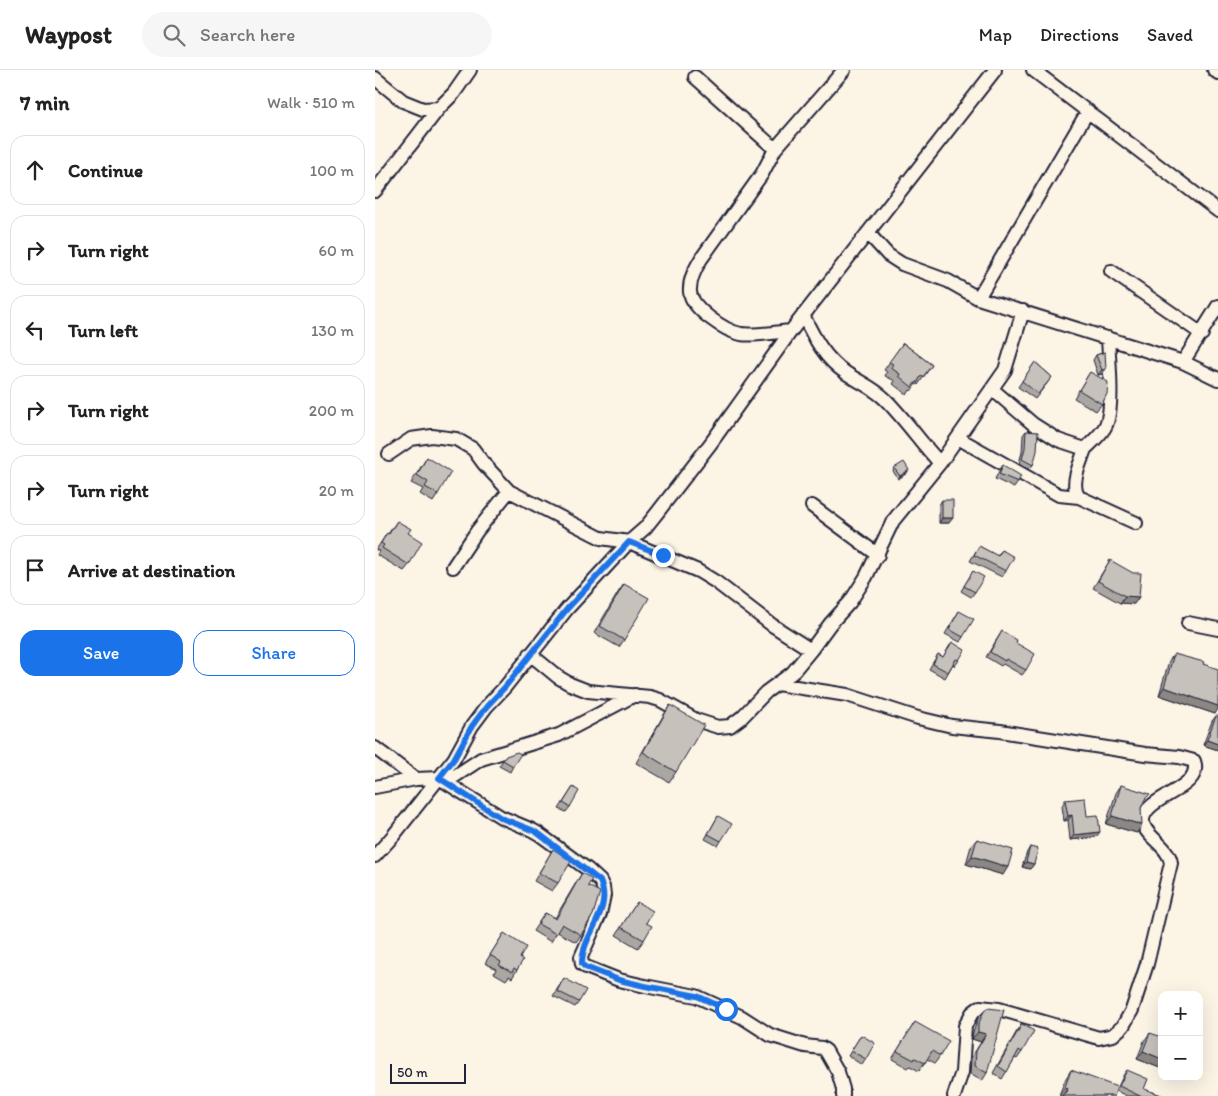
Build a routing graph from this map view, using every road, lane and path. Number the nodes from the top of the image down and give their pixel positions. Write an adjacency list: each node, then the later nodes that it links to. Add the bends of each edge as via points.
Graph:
1 (470, 70): 9 (street)
2 (844, 70): 11 (street)
3 (995, 70): 14 (street)
4 (1033, 70): 10 (street)
5 (1214, 70): 6 (street)
6 (1218, 73)
7 (695, 77): 11 (street)
8 (375, 78): 9 (street, via 403,100 423,109)
9 (439, 108): 12 (street)
10 (1088, 112): 13 (street); 16 (street)
11 (775, 149): 20 (street, via 762,174 701,259 693,274 690,290 692,298 715,323 726,329 742,334)
12 (375, 190)
13 (1218, 211)
14 (868, 233): 16 (street, via 901,264 949,281); 19 (street)
15 (1111, 271): 21 (street)
16 (978, 298): 18 (street)
17 (1218, 306): 21 (street)
18 (1023, 311): 22 (street); 25 (street, via 1005,370)
19 (803, 315): 20 (street); 29 (street, via 818,345 832,361 884,397)
20 (791, 331): 34 (street, via 699,459 645,528)
21 (1202, 334): 23 (street)
22 (1109, 338): 23 (street); 27 (street, via 1108,419 1103,430)
23 (1183, 362): 24 (street)
24 (1218, 378)
25 (992, 389): 26 (street); 27 (street, via 1057,440)
26 (958, 438): 29 (street); 31 (street, via 1059,495)
27 (1085, 449): 31 (street, via 1075,484)
28 (389, 454): 30 (street, via 411,439 432,436 456,439 473,449)
29 (940, 464): 35 (street, via 893,521)
30 (509, 491): 34 (street, via 601,538); 36 (street)
31 (1079, 497): 33 (street)
32 (812, 506): 35 (street)
33 (1136, 523)
34 (629, 542): 39 (street, via 717,582 772,625); 40 (street)
35 (878, 555): 39 (street, via 850,602)
36 (453, 567)
37 (1188, 623): 38 (street)
38 (1218, 629)
39 (811, 650): 41 (street, via 793,673)
40 (530, 654): 42 (street, via 570,684 588,691); 45 (street, via 472,726)
41 (777, 684): 42 (street, via 730,726 718,727 696,720 655,698); 49 (street, via 847,695 952,726 1179,757 1195,764 1187,782 1152,806 1143,819 1143,826 1167,852 1171,863 1147,964 1123,1026 1113,1034 1099,1038 999,1009 980,1007 972,1013 965,1026 962,1072)
42 (635, 696): 45 (street, via 559,735 481,759)
43 (375, 748): 44 (street)
44 (416, 780): 45 (street); 46 (street)
45 (443, 780): 47 (street); 48 (street, via 501,818 539,834 600,881 603,903 583,952 582,964 585,967 619,980 697,996 770,1035 822,1048 838,1072)
46 (375, 787)
47 (375, 856)
48 (845, 1094)
49 (954, 1096)

